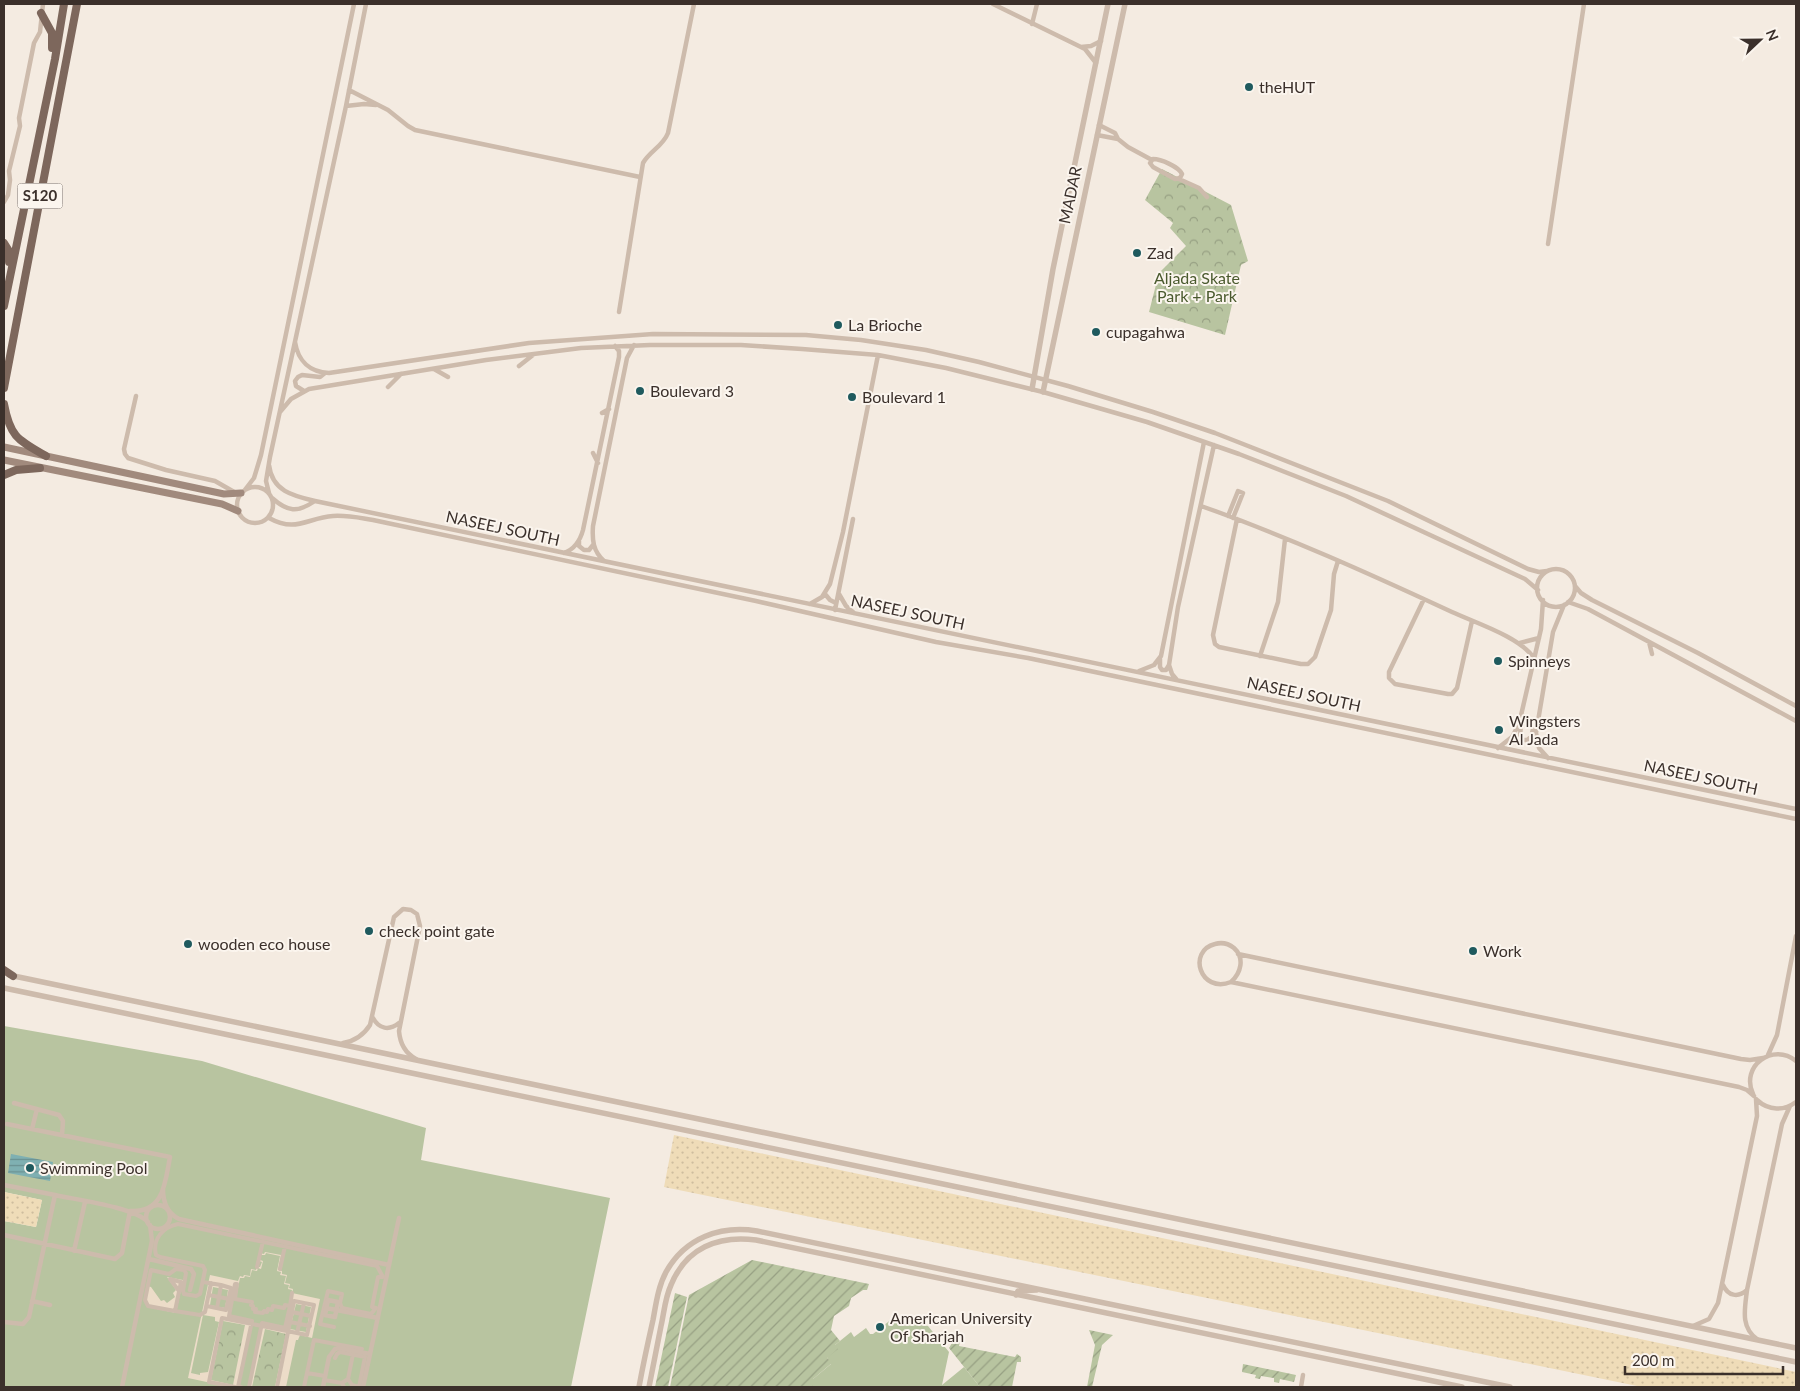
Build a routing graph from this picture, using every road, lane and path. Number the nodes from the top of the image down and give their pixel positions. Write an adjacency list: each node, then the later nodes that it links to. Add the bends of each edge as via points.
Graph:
1 (43, 4): 12 (street)
2 (64, 4): 16 (main road, S120)
3 (77, 4): 51 (main road, S120)
4 (354, 4): 32 (street)
5 (366, 4): 18 (street)
6 (694, 4): 25 (street, via 666,136 646,158)
7 (993, 4): 13 (street)
8 (1037, 4): 13 (street)
9 (1108, 4): 14 (street, MADAR)
10 (1125, 4): 21 (street, MADAR)
11 (1584, 4): 30 (street)
12 (41, 13): 16 (main road, via 53,36); 28 (street, via 40,32 34,43 19,133 9,171 8,195)
13 (1032, 24): 15 (street)
14 (1101, 41): 15 (street); 17 (street, MADAR)
15 (1081, 47): 17 (street)
16 (55, 59): 31 (main road, S120)
17 (1097, 64): 48 (street, MADAR, via 1053,269)
18 (348, 90): 19 (street); 20 (street)
19 (380, 105): 20 (street); 25 (street, via 420,131)
20 (346, 106): 33 (street)
21 (1099, 124): 22 (street, MADAR); 23 (street, via 1115,133)
22 (1097, 134): 23 (street); 49 (street, MADAR)
23 (1118, 139): 24 (street)
24 (1152, 160): 26 (street, via 1152,167); 26 (street, via 1156,158 1179,169 1182,174)
25 (640, 177): 35 (street)
26 (1179, 179): 27 (street, via 1199,188)
27 (1207, 197)
28 (4, 202)
29 (4, 243): 31 (main road, via 9,252)
30 (1548, 244)
31 (11, 274): 34 (main road, S120)
32 (296, 289): 33 (street); 70 (street, via 256,474)
33 (307, 292): 36 (street)
34 (4, 306)
35 (620, 312)
36 (295, 342): 45 (street, via 304,363); 58 (street)
37 (614, 346): 38 (street); 39 (street); 40 (street)
38 (634, 346): 41 (street, via 770,346); 42 (street)
39 (535, 354): 43 (street); 44 (street)
40 (619, 354): 42 (street, via 623,352); 57 (street)
41 (878, 355): 52 (street); 89 (street, NASEEJ SOUTH, via 843,532)
42 (627, 356): 81 (street, via 593,526)
43 (519, 366)
44 (434, 368): 46 (street); 47 (street)
45 (325, 373): 48 (street, via 558,340 724,333 806,335 880,343 948,354); 53 (street, via 320,377 298,377 296,386)
46 (401, 374): 50 (street); 53 (street)
47 (448, 377)
48 (1035, 378): 49 (street); 52 (street, MADAR)
49 (1045, 380): 54 (street, MADAR); 85 (street, via 1223,436 1388,501 1528,569)
50 (388, 387)
51 (4, 388)
52 (1032, 389): 54 (street)
53 (304, 391): 58 (street, via 290,399)
54 (1043, 392): 60 (street)
55 (136, 396): 70 (street, via 124,450 128,458 214,481)
56 (4, 404): 64 (main road, via 13,434)
57 (608, 409): 59 (street); 66 (street)
58 (280, 412): 67 (street)
59 (602, 413)
60 (1204, 442): 61 (street); 103 (street)
61 (1214, 446): 74 (street); 87 (street, via 1346,496 1525,579)
62 (4, 447): 64 (main road)
63 (593, 453): 66 (street)
64 (46, 456): 70 (main road, via 224,494)
65 (4, 460): 68 (main road)
66 (598, 463): 80 (street)
67 (268, 465): 71 (street); 73 (street, NASEEJ SOUTH, via 272,478 282,490)
68 (40, 468): 69 (main road); 75 (main road, via 222,504)
69 (4, 474)
70 (241, 493): 71 (street, via 259,488); 75 (street)
71 (268, 493): 72 (street)
72 (272, 498): 73 (street, via 282,507 293,510); 76 (street, via 272,511)
73 (315, 502): 82 (street, NASEEJ SOUTH)
74 (1201, 506): 77 (street); 105 (street, via 1178,607)
75 (238, 511): 76 (street, via 241,518 251,523)
76 (268, 518): 115 (street, via 289,525 335,516 373,520 945,644 1028,658)
77 (1233, 518): 77 (street, via 1238,491 1243,493); 79 (street); 102 (street, via 1213,638 1219,647)
78 (853, 519): 88 (street)
79 (1285, 538): 83 (street); 102 (street, via 1278,602)
80 (579, 541): 81 (street, via 584,550); 82 (street)
81 (593, 545): 84 (street)
82 (563, 553): 84 (street, NASEEJ SOUTH)
83 (1338, 561): 90 (street); 102 (street, via 1330,613 1312,661 1301,664)
84 (607, 563): 93 (street, NASEEJ SOUTH)
85 (1547, 571): 86 (street, via 1565,571); 87 (street, via 1538,581)
86 (1575, 586): 94 (street); 108 (street, via 1588,598)
87 (1538, 590): 91 (street)
88 (839, 592): 92 (street); 96 (street)
89 (825, 594): 92 (street); 93 (street)
90 (1424, 599): 97 (street); 97 (street, via 1389,672 1390,680 1395,684 1446,694 1455,692)
91 (1542, 600): 94 (street, via 1551,606); 98 (street)
92 (836, 603): 95 (street)
93 (807, 604): 95 (street, NASEEJ SOUTH)
94 (1566, 604): 99 (street, via 1588,609); 109 (street, via 1553,632)
95 (835, 610): 96 (street, NASEEJ SOUTH)
96 (855, 614): 106 (street, NASEEJ SOUTH)
97 (1472, 622): 100 (street)
98 (1539, 638): 100 (street); 104 (street)
99 (1649, 642): 101 (street); 111 (street)
100 (1520, 643): 104 (street)
101 (1652, 654)
102 (1260, 656)
103 (1160, 658): 105 (street, via 1161,670 1166,670); 106 (street, via 1151,667)
104 (1534, 658): 110 (street)
105 (1169, 665): 107 (street)
106 (1137, 671): 107 (street, NASEEJ SOUTH)
107 (1178, 680): 112 (street, NASEEJ SOUTH)
108 (1796, 706)
109 (1539, 714): 110 (street, via 1532,737 1527,740 1520,736); 113 (street, via 1537,741 1541,751)
110 (1521, 716): 112 (street, via 1515,734)
111 (1796, 721)
112 (1498, 748): 113 (street, NASEEJ SOUTH)
113 (1550, 759): 114 (street, NASEEJ SOUTH)
114 (1796, 809)
115 (1796, 819)
116 (1796, 936): 126 (street, via 1776,1039)
117 (1238, 954): 121 (street, via 1240,969); 121 (street, via 1230,946 1220,943 1209,946 1200,960 1201,970 1208,980 1219,984); 126 (street, via 1741,1059)
118 (4, 970): 120 (main road)
119 (4, 974): 120 (street)
120 (13, 976): 125 (street)
121 (1231, 982): 129 (street, via 1739,1087)
122 (4, 988): 200 (street)
123 (373, 1018): 124 (street, via 382,1027 391,1028); 124 (street, via 394,917 403,909 411,910 417,914 420,926); 125 (street, via 362,1035 351,1042)
124 (399, 1023): 127 (street, via 402,1046)
125 (339, 1044): 127 (street)
126 (1765, 1056): 128 (street, via 1784,1054); 129 (street, via 1754,1066 1750,1078)
127 (418, 1060): 190 (street)
128 (1796, 1061)
129 (1755, 1098): 132 (street, via 1769,1108); 162 (street, via 1757,1116)
130 (1796, 1102): 132 (street)
131 (14, 1103): 133 (street)
132 (1790, 1106): 165 (street, via 1782,1124)
133 (37, 1109): 135 (street); 136 (street, via 61,1117)
134 (8, 1124): 135 (street)
135 (32, 1129): 136 (street)
136 (62, 1135): 138 (street, via 170,1158)
137 (4, 1185): 139 (street)
138 (164, 1189): 141 (street); 142 (street)
139 (55, 1195): 140 (street); 151 (street)
140 (85, 1202): 143 (street); 153 (street)
141 (151, 1207): 142 (street, via 158,1205); 143 (street, via 144,1211); 146 (street, via 147,1214)
142 (168, 1210): 145 (street, via 173,1216); 147 (street, via 170,1216)
143 (130, 1211): 146 (street); 153 (street, via 119,1257)
144 (399, 1218): 155 (street)
145 (186, 1221): 147 (street); 155 (street)
146 (149, 1223): 147 (street, via 156,1228); 149 (street)
147 (165, 1226): 149 (street)
148 (4, 1236): 151 (street)
149 (152, 1241): 154 (street)
150 (263, 1241): 152 (street); 156 (street); 159 (street, via 178,1224 164,1229 158,1236 156,1255 203,1266)
151 (44, 1245): 153 (street); 172 (street)
152 (285, 1246): 157 (street); 191 (street, via 380,1269 383,1277 378,1277 372,1307 376,1308 371,1314 342,1308 342,1294 328,1291 320,1324)
153 (74, 1251)
154 (149, 1259): 164 (street, via 192,1269); 209 (street)
155 (389, 1265): 183 (street)
156 (257, 1267)
157 (280, 1269)
158 (170, 1277): 159 (street, via 176,1269 184,1270 182,1291 196,1296 200,1294); 166 (street); 166 (street, via 180,1282); 178 (street, via 150,1270 145,1300 148,1306)
159 (203, 1282): 160 (street)
160 (212, 1283): 161 (street); 168 (street)
161 (221, 1285): 170 (street); 171 (street, via 231,1288)
162 (1723, 1286): 165 (street, via 1732,1295 1738,1296); 190 (street, via 1713,1314)
163 (1038, 1289): 169 (street, via 1018,1291); 201 (street); 218 (street, via 757,1231 721,1231 689,1246 665,1273 657,1296)
164 (190, 1290)
165 (1747, 1290): 194 (street, via 1745,1323)
166 (178, 1291): 178 (street)
167 (292, 1294): 176 (street)
168 (209, 1295): 170 (street); 175 (street)
169 (1016, 1295): 204 (street); 219 (street, via 756,1240 721,1240 690,1257 675,1276 666,1298)
170 (219, 1297): 171 (street); 177 (street)
171 (229, 1299): 177 (street, via 226,1310)
172 (32, 1301): 174 (street); 184 (street, via 29,1318 23,1324)
173 (304, 1303): 180 (street, via 294,1301); 181 (street); 182 (street, via 314,1305)
174 (50, 1305)
175 (207, 1306): 177 (street); 178 (street, via 200,1315)
176 (290, 1306): 186 (street, via 273,1306 267,1312 255,1312 252,1302 234,1299 238,1284 235,1284 229,1316 252,1321); 188 (street, via 286,1328 262,1323)
177 (217, 1308)
178 (174, 1310)
179 (337, 1310): 179 (street, via 326,1308 328,1300 338,1302); 183 (street)
180 (292, 1312): 181 (street); 185 (street)
181 (302, 1314): 182 (street); 187 (street)
182 (311, 1316): 189 (street)
183 (378, 1318): 198 (street)
184 (4, 1322)
185 (290, 1322): 187 (street); 192 (street)
186 (252, 1324): 188 (street); 210 (street, via 222,1318 209,1382); 211 (street, via 238,1387)
187 (300, 1324): 189 (street); 193 (street)
188 (262, 1326): 192 (street); 212 (street)
189 (310, 1326): 193 (street, via 307,1335)
190 (1692, 1326): 194 (street)
191 (334, 1327)
192 (288, 1331): 193 (street); 213 (street)
193 (297, 1333)
194 (1758, 1340): 195 (street)
195 (1796, 1348)
196 (362, 1349): 202 (street, via 314,1340)
197 (353, 1354): 199 (street, via 340,1352); 206 (street); 216 (street, via 365,1357)
198 (370, 1354): 205 (street, via 335,1349 329,1357); 217 (street)
199 (336, 1358)
200 (1796, 1362)
201 (1419, 1368): 204 (street, via 1423,1374); 222 (street)
202 (307, 1373): 205 (street); 214 (street)
203 (1303, 1375): 220 (street)
204 (1413, 1377): 221 (street)
205 (325, 1378): 207 (street); 215 (street)
206 (348, 1379): 207 (street); 208 (street)
207 (343, 1385)
208 (350, 1386): 216 (street)
209 (122, 1387)
210 (235, 1387)
211 (241, 1387)
212 (249, 1387)
213 (277, 1387)
214 (304, 1387)
215 (323, 1387)
216 (359, 1387)
217 (363, 1387)
218 (639, 1387)
219 (648, 1387)
220 (1301, 1387)
221 (1462, 1387)
222 (1510, 1387)

